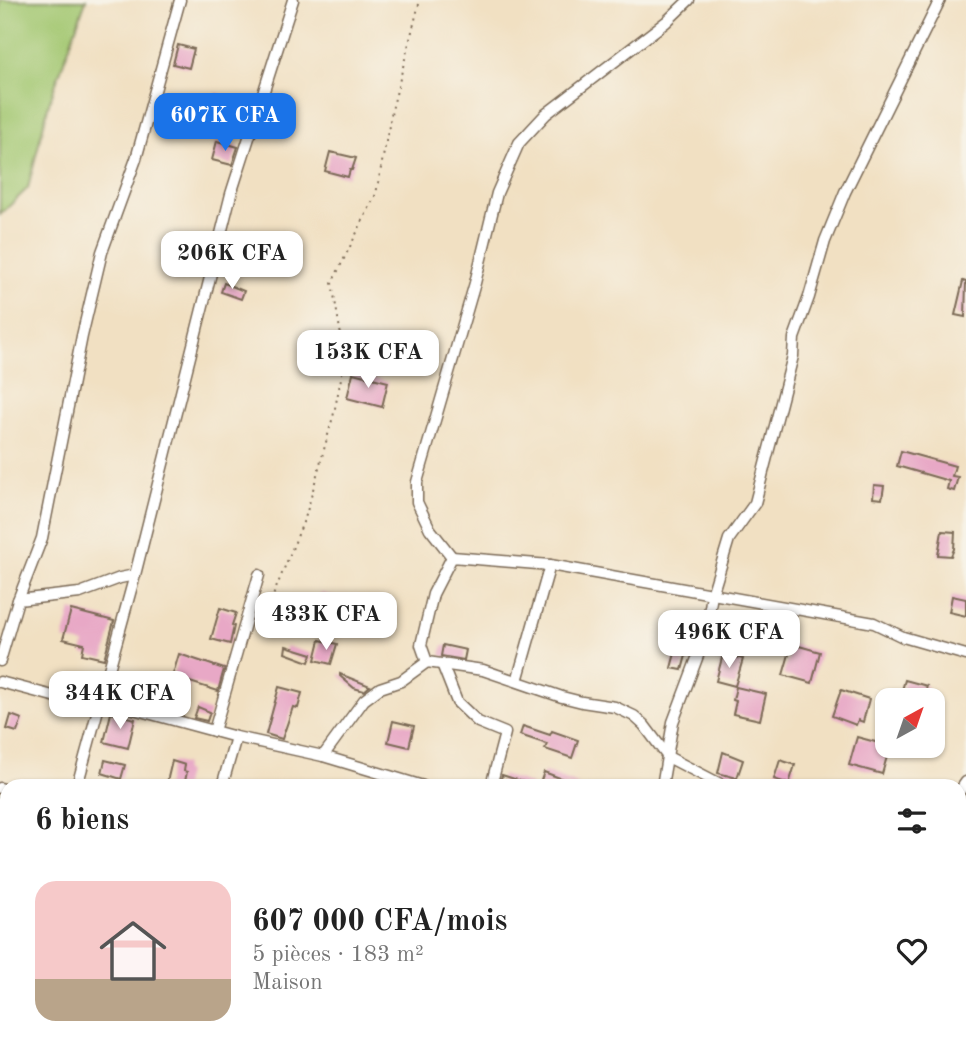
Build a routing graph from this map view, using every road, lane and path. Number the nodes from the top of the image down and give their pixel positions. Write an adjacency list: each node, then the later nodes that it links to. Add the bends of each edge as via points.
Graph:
1 (180, 0): 11 (street, via 136,159 102,252 42,538)
2 (293, 0): 8 (street, via 231,194)
3 (420, 0): 12 (path, via 376,194 332,283 345,359 306,515 270,603)
4 (689, 0): 6 (street, via 534,126 519,143 497,193 417,482 417,502 430,529)
5 (940, 0): 10 (street, via 825,241 794,338 755,503 729,540)
6 (452, 557): 7 (street); 15 (street, via 433,594 421,645)
7 (550, 565): 10 (street); 18 (street)
8 (135, 575): 11 (street, via 80,593); 19 (street)
9 (258, 575): 12 (street)
10 (712, 595): 13 (street, via 874,623 903,637); 23 (street, via 705,637 673,722)
11 (18, 600): 14 (street)
12 (247, 616): 20 (street)
13 (966, 654)
14 (0, 661)
15 (427, 662): 16 (street); 22 (street, via 364,700)
16 (442, 664): 18 (street); 27 (street, via 457,702 478,722 505,733)
17 (0, 681): 19 (street, via 83,704)
18 (517, 681): 23 (street, via 634,716)
19 (100, 700): 20 (street); 24 (street)
20 (214, 732): 21 (street)
21 (236, 737): 22 (street); 25 (street)
22 (323, 756): 26 (street)
23 (668, 757): 28 (street); 29 (street)
24 (79, 779)
25 (224, 779)
26 (400, 779)
27 (493, 779)
28 (663, 779)
29 (710, 779)

